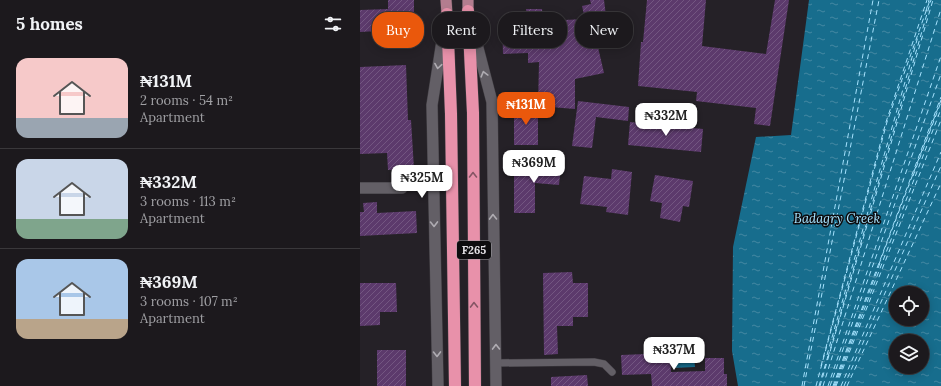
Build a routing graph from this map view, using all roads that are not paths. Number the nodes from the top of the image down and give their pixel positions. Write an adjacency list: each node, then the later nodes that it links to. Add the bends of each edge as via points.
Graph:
1 (446, 0): 3 (main road, F265)
2 (468, 5): 8 (main road, one-way to 2, via 492,102); 12 (highway, F265, one-way to 2, via 473,113)
3 (447, 12)
4 (441, 48): 10 (main road, one-way to 10, via 432,105)
5 (448, 48): 11 (highway, F265)
6 (360, 188): 7 (main road)
7 (402, 188)
8 (496, 363): 9 (lane, via 594,362 604,364); 13 (main road)
9 (612, 372)
10 (438, 386)
11 (455, 386)
12 (475, 386)
13 (496, 386)

